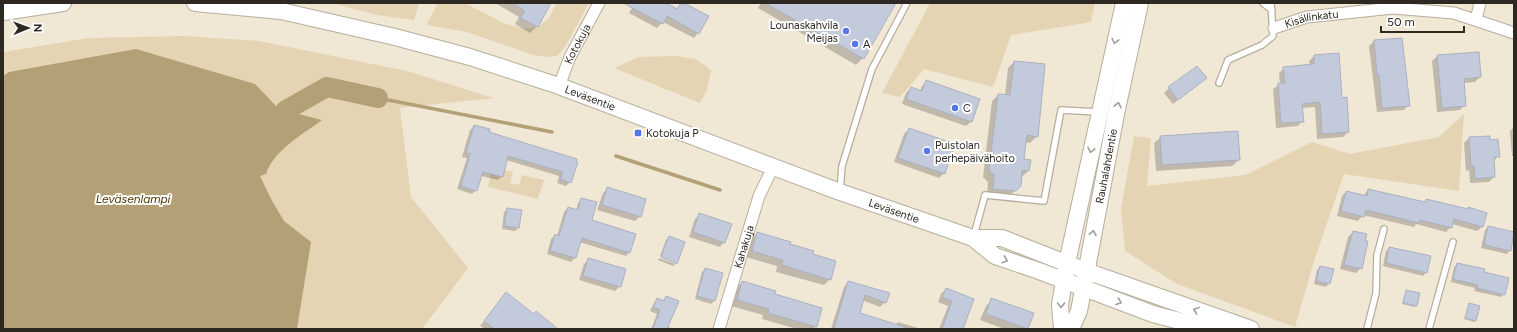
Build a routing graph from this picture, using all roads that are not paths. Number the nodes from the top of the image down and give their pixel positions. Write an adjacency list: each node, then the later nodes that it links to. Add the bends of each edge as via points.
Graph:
1 (63, 3): 12 (main road)
2 (195, 3): 10 (main road, Leväsentie)
3 (599, 3): 17 (street, Kotokuja, via 570,58)
4 (907, 3): 20 (lane, via 872,69 842,166)
5 (1124, 3): 18 (main road, Rauhalahdentie, one-way to 18)
6 (1140, 3): 25 (main road, Rauhalahdentie, one-way to 6)
7 (1264, 3): 11 (lane)
8 (1271, 3): 11 (lane)
9 (1480, 3): 13 (street)
10 (282, 7): 17 (main road, Leväsentie, via 470,57)
11 (1272, 10): 14 (lane)
12 (3, 12)
13 (1476, 20): 14 (street, Kisällinkatu, via 1454,13 1393,8 1307,17); 15 (street, Kisällinkatu)
14 (1274, 28): 16 (lane, via 1273,36 1262,45 1228,60)
15 (1514, 33)
16 (1219, 83)
17 (559, 86): 19 (main road, Leväsentie)
18 (1099, 112): 22 (lane, via 1061,110 1044,201 985,195); 24 (main road, Rauhalahdentie, one-way to 24)
19 (773, 167): 20 (main road, Leväsentie); 28 (street, Kahakuja, via 759,196)
20 (840, 192): 22 (main road, Leväsentie)
21 (1384, 229): 32 (lane, via 1377,255 1376,293)
22 (974, 238): 24 (main road, Leväsentie, via 1002,238); 26 (main road, Leväsentie, one-way to 26, via 995,256)
23 (1453, 242): 33 (lane)
24 (1066, 263): 25 (main road, Leväsentie); 26 (main road, Rauhalahdentie)
25 (1086, 271): 27 (main road, Rauhalahdentie); 31 (main road, Leväsentie, one-way to 25)
26 (1063, 281): 27 (main road, Leväsentie); 29 (main road, Rauhalahdentie, one-way to 29, via 1060,305)
27 (1083, 288): 30 (main road, Rauhalahdentie, via 1079,311); 31 (main road, Leväsentie, one-way to 31, via 1153,314 1191,324)
28 (719, 329)
29 (1062, 329)
30 (1071, 329)
31 (1248, 329)
32 (1367, 329)
33 (1429, 329)

